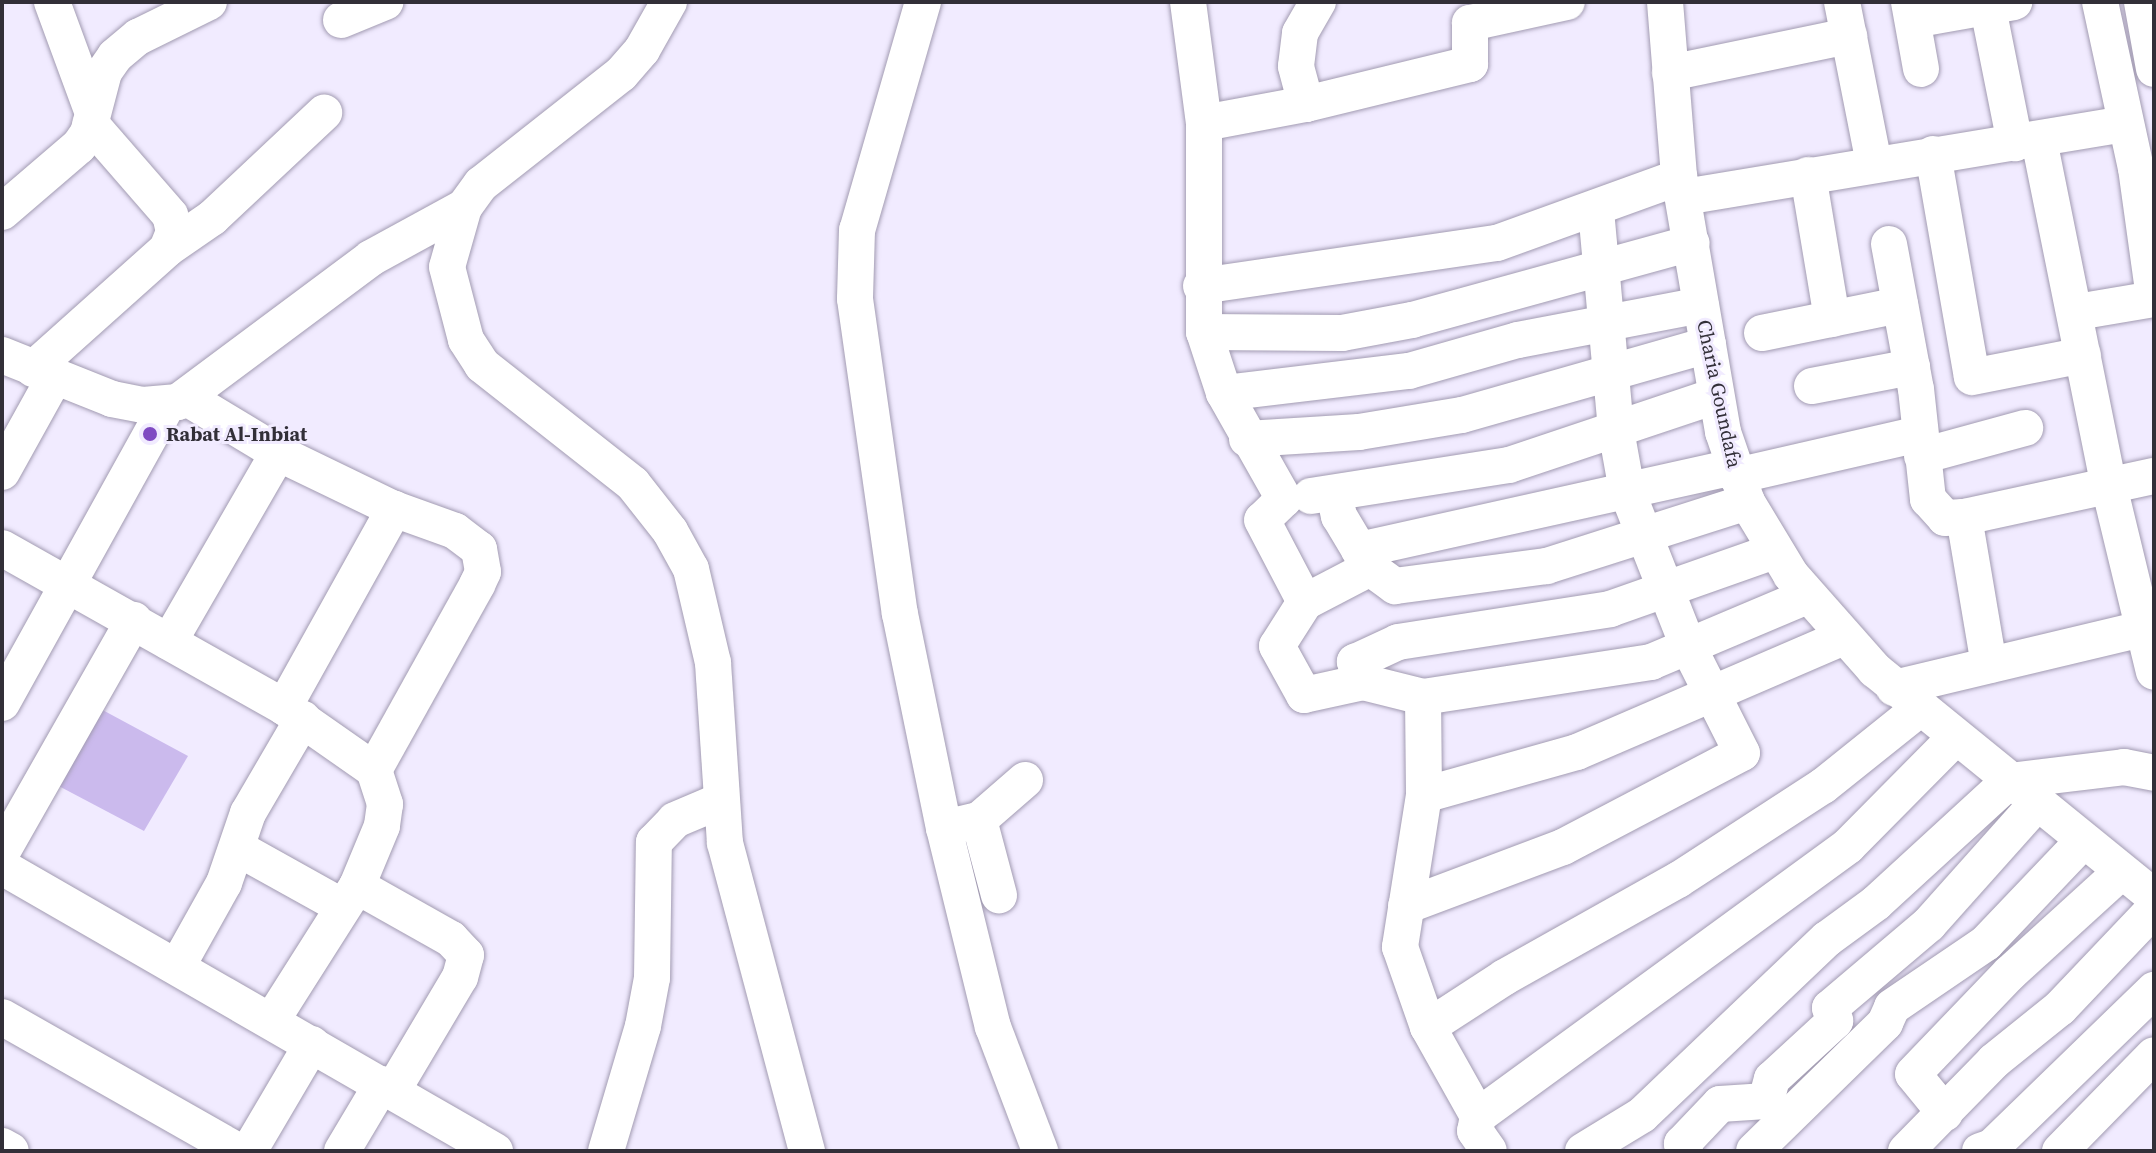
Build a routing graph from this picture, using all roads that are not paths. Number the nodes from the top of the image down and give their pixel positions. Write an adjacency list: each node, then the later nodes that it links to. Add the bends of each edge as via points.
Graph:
1 (52, 2): 21 (street)
2 (385, 2): 15 (street)
3 (669, 2): 30 (street, via 642,50 621,74 594,100 512,157)
4 (923, 2): 100 (street, via 857,230 855,299 900,614)
5 (1188, 2): 22 (street)
6 (1567, 2): 19 (street, via 1470,23 1470,64)
7 (1665, 2): 18 (street, Charia Goundafa)
8 (2100, 2): 23 (street)
9 (2142, 2): 17 (street)
10 (1316, 3): 19 (street, via 1300,33 1296,66)
11 (196, 4): 21 (street, via 115,56 104,72)
12 (2001, 5): 13 (street); 24 (street)
13 (1911, 11): 16 (street)
14 (1846, 19): 18 (street); 26 (street)
15 (341, 20)
16 (1921, 69)
17 (2154, 69)
18 (1670, 73): 29 (street, Charia Goundafa)
19 (1306, 104): 22 (street)
20 (324, 113): 35 (street, via 212,218)
21 (91, 117): 32 (street, via 79,146); 35 (street, via 170,215 174,232)
22 (1204, 123): 37 (street)
23 (2125, 124): 24 (street); 27 (street)
24 (2027, 141): 25 (street); 41 (street)
25 (1933, 154): 26 (street); 50 (street)
26 (1874, 163): 28 (street)
27 (2145, 167): 38 (street)
28 (1808, 175): 29 (street); 42 (street)
29 (1682, 187): 31 (street); 33 (street, Charia Goundafa)
30 (464, 207): 55 (street, via 371,258); 97 (street, via 447,267 466,340 507,389 633,484 670,531 691,569 713,663)
31 (1596, 211): 36 (street); 37 (street, via 1497,243)
32 (2, 212)
33 (1692, 243): 36 (street); 39 (street, Charia Goundafa)
34 (1889, 244): 40 (street)
35 (167, 249): 48 (street)
36 (1600, 271): 43 (street); 44 (street, via 1342,333)
37 (1201, 286): 44 (street)
38 (2154, 298): 41 (street)
39 (1701, 305): 43 (street); 46 (street, Charia Goundafa)
40 (1900, 305): 42 (street); 51 (street)
41 (2077, 312): 47 (street)
42 (1832, 319): 45 (street)
43 (1607, 321): 49 (street); 53 (street, via 1409,371)
44 (1204, 332): 53 (street)
45 (1762, 333)
46 (1708, 345): 49 (street); 54 (street, Charia Goundafa)
47 (2083, 355): 50 (street); 64 (street)
48 (30, 367): 55 (street, via 112,399); 61 (street)
49 (1610, 372): 57 (street); 58 (street, via 1462,415 1359,432)
50 (1972, 377): 51 (street)
51 (1914, 378): 52 (street); 59 (street)
52 (1812, 386)
53 (1224, 393): 58 (street)
54 (1715, 396): 57 (street); 63 (street, Charia Goundafa)
55 (177, 401): 60 (street); 74 (street)
56 (2025, 428): 59 (street)
57 (1616, 430): 65 (street); 66 (street, via 1509,465)
58 (1247, 439): 67 (street)
59 (1920, 445): 63 (street); 69 (street, via 1931,508 1945,518)
60 (278, 453): 68 (street); 81 (street)
61 (2, 472)
62 (2154, 476): 64 (street)
63 (1738, 481): 65 (street); 70 (street); 72 (street, Charia Goundafa)
64 (2109, 486): 69 (street); 79 (street)
65 (1627, 491): 70 (street); 73 (street)
66 (1334, 493): 67 (street); 73 (street, via 1339,516)
67 (1284, 499): 77 (street, via 1262,520)
68 (394, 509): 90 (street); 92 (street, via 470,539 479,549 483,572)
69 (1964, 517): 83 (street)
70 (1642, 539): 73 (street, via 1547,566 1395,586); 75 (street)
71 (2, 548): 74 (street)
72 (1775, 551): 75 (street); 76 (street, Charia Goundafa)
73 (1365, 559): 77 (street)
74 (70, 586): 78 (street); 89 (street)
75 (1665, 591): 82 (street); 85 (street, via 1610,609 1398,642 1355,662)
76 (1807, 596): 80 (street, Charia Goundafa); 82 (street)
77 (1305, 602): 85 (street, via 1277,646 1304,695)
78 (134, 620): 81 (street); 103 (street)
79 (2148, 627): 83 (street); 84 (street)
80 (1842, 638): 86 (street); 88 (street, Charia Goundafa)
81 (169, 642): 90 (street)
82 (1688, 646): 86 (street); 87 (street, via 1651,662)
83 (1989, 665): 88 (street)
84 (2154, 672)
85 (1363, 682): 87 (street)
86 (1716, 693): 96 (street, via 1577,752); 109 (street, via 1742,753 1563,847)
87 (1423, 697): 96 (street)
88 (1906, 698): 91 (street, Charia Goundafa); 115 (street, via 1823,786)
89 (2, 703)
90 (294, 713): 92 (street); 102 (street, via 248,813)
91 (1956, 737): 95 (street, Charia Goundafa); 120 (street, via 1848,846)
92 (374, 770): 107 (street, via 385,804 382,826)
93 (2154, 773): 95 (street, via 2124,767)
94 (1025, 780): 99 (street)
95 (2009, 781): 98 (street, Charia Goundafa); 132 (street, via 1876,903 1827,939 1642,1115)
96 (1424, 795): 109 (street)
97 (720, 801): 128 (street, via 675,820 654,842 652,978); 129 (street, via 733,874)
98 (2038, 802): 101 (street, Charia Goundafa); 133 (street, via 1929,924 1830,1008 1835,1021 1772,1079 1766,1101 1720,1104 1682,1144)
99 (979, 820): 100 (street); 106 (street)
100 (944, 828): 130 (street, via 993,1027)
101 (2083, 841): 105 (street, Charia Goundafa); 134 (street, via 1986,943 1892,1007 1885,1023)
102 (239, 849): 107 (street); 111 (street)
103 (2, 852)
104 (2, 867): 111 (street)
105 (2121, 872): 108 (street, Charia Goundafa); 119 (street, via 2010,973 1913,1074)
106 (999, 895)
107 (350, 896): 114 (street); 118 (street, via 451,939 466,955 460,977)
108 (2154, 897)
109 (1406, 906): 115 (street, via 1400,947)
110 (2154, 909): 119 (street, via 2060,1008 1994,1061)
111 (177, 967): 114 (street)
112 (2154, 990): 123 (street)
113 (2, 1017): 125 (street)
114 (272, 1020): 116 (street)
115 (1428, 1027): 120 (street)
116 (312, 1044): 118 (street); 126 (street)
117 (2154, 1055): 136 (street)
118 (388, 1087): 122 (street); 127 (street)
119 (1945, 1113): 135 (street)
120 (1478, 1116): 131 (street, via 1475,1131)
121 (2, 1146): 124 (street)
122 (485, 1148)
123 (1989, 1150)
124 (11, 1151)
125 (238, 1151)
126 (249, 1151)
127 (342, 1151)
128 (606, 1151)
129 (807, 1151)
130 (1040, 1151)
131 (1489, 1151)
132 (1583, 1151)
133 (1685, 1151)
134 (1754, 1151)
135 (1906, 1151)
136 (2060, 1151)

